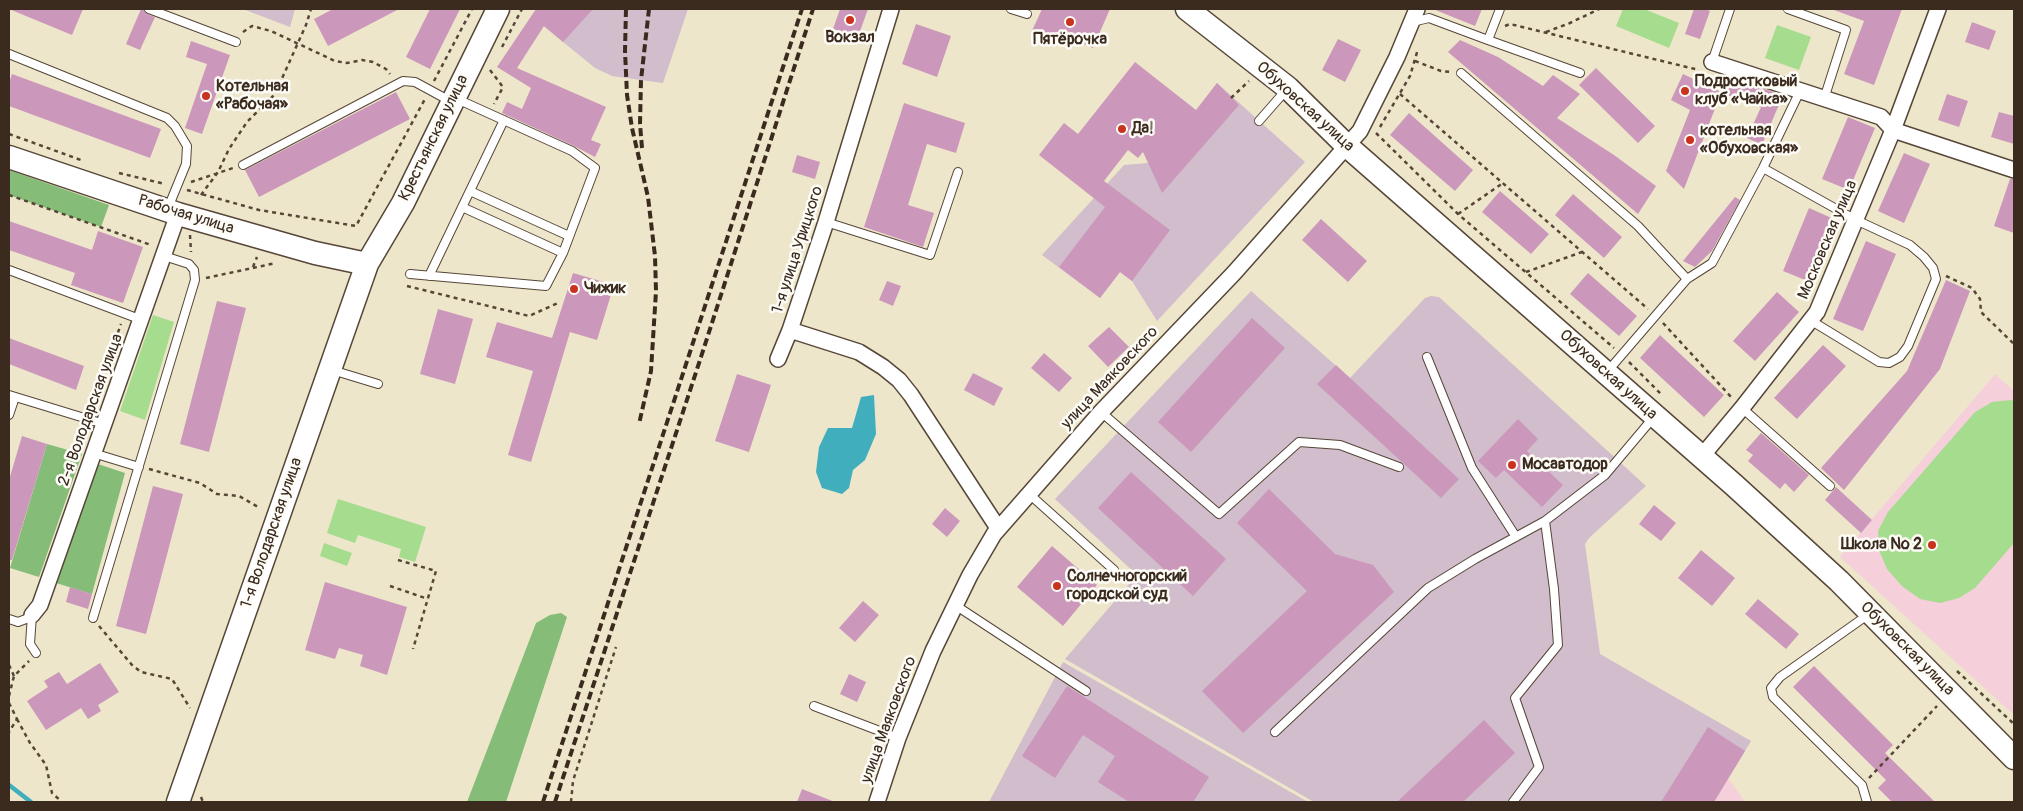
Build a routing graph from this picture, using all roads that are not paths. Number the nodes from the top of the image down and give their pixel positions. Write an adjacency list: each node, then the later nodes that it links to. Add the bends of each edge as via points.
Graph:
1 (149, 9): 13 (lane)
2 (498, 9): 21 (street, Крестьянская улица)
3 (891, 9): 35 (street, 1-я улица Урицкого)
4 (1012, 9): 10 (lane)
5 (1188, 9): 18 (street, Обуховская улица)
6 (1500, 9): 12 (lane)
7 (1730, 9): 15 (lane)
8 (1788, 9): 20 (lane, via 1846,30)
9 (1938, 9): 24 (street, Московская улица)
10 (1027, 14)
11 (1414, 15): 12 (lane); 25 (street, улица Маяковского, via 1360,131)
12 (1489, 37): 17 (lane)
13 (236, 42)
14 (9, 54): 33 (lane, via 167,118 187,146 186,164 176,187)
15 (1713, 63): 19 (street)
16 (1462, 73): 43 (lane, via 1638,226)
17 (1580, 73)
18 (1288, 88): 23 (lane); 25 (street, Обуховская улица)
19 (1800, 91): 20 (street); 28 (lane)
20 (1824, 98): 24 (street, via 1881,117)
21 (452, 99): 22 (lane); 27 (lane, via 409,80 397,83); 39 (street, Крестьянская улица, via 403,203)
22 (504, 120): 31 (lane); 36 (lane, via 572,151 595,168)
23 (1259, 121)
24 (1892, 130): 29 (street); 34 (street, Московская улица)
25 (1347, 146): 50 (street, Обуховская улица); 54 (street, улица Маяковского, via 1234,273)
26 (9, 157): 33 (street, Рабочая улица)
27 (243, 165)
28 (1762, 168): 34 (lane); 43 (lane, via 1712,263)
29 (2014, 170)
30 (958, 172): 35 (lane, via 930,255)
31 (470, 190): 32 (lane); 36 (lane)
32 (462, 207): 38 (lane); 42 (lane)
33 (178, 219): 37 (street, 2-я Володарская улица); 39 (street, Рабочая улица)
34 (1856, 220): 45 (street, Московская улица, via 1817,312); 45 (lane, via 1910,245 1933,268 1936,279 1908,346 1900,357 1889,363 1879,362)
35 (826, 222): 46 (street, 1-я улица Урицкого)
36 (569, 236): 38 (lane)
37 (165, 253): 44 (street, 2-я Володарская улица); 60 (lane, via 192,266 196,275)
38 (563, 253): 42 (lane, via 546,286)
39 (367, 264): 49 (street, 1-я Володарская улица)
40 (9, 270): 44 (lane)
41 (410, 274): 42 (lane)
42 (429, 276)
43 (1687, 279): 50 (lane)
44 (142, 320): 57 (street, 2-я Володарская улица)
45 (1810, 320): 53 (street, Московская улица)
46 (790, 330): 48 (street); 65 (street, 1-я улица Урицкого, via 859,352 899,380)
47 (1427, 357): 66 (lane, via 1472,468)
48 (778, 359)
49 (330, 369): 51 (lane); 79 (street, 1-я Володарская улица)
50 (1606, 372): 56 (street, Обуховская улица)
51 (378, 384)
52 (12, 396): 55 (lane); 57 (lane)
53 (1742, 408): 59 (street, Московская улица); 62 (lane)
54 (1101, 412): 61 (lane, via 1219,514 1299,442 1340,445); 63 (street, улица Маяковского)
55 (9, 415)
56 (1654, 417): 59 (street, Обуховская улица); 64 (lane, via 1605,475)
57 (104, 424): 58 (street, 2-я Володарская улица)
58 (94, 453): 60 (lane); 70 (street, 2-я Володарская улица, via 40,605)
59 (1702, 456): 69 (street, Обуховская улица)
60 (139, 466): 71 (lane)
61 (1399, 467)
62 (1830, 486)
63 (1028, 493): 65 (street, улица Маяковского); 67 (lane)
64 (1545, 521): 66 (lane); 81 (lane, via 1558,645 1515,698 1539,767)
65 (998, 528): 68 (street, улица Маяковского)
66 (1516, 537): 76 (lane, via 1428,588)
67 (1114, 570)
68 (954, 604): 74 (lane); 77 (street, улица Маяковского)
69 (1871, 613): 78 (street, Обуховская улица); 82 (lane, via 1780,677 1771,688 1773,696 1862,785)
70 (32, 615): 72 (lane, via 18,622); 73 (lane, via 30,644)
71 (93, 618)
72 (9, 619)
73 (36, 653)
74 (1086, 691)
75 (814, 706): 77 (lane)
76 (1275, 732)
77 (898, 738): 80 (street, улица Маяковского)
78 (2014, 758)
79 (178, 802)
80 (879, 802)
81 (1513, 802)
82 (1868, 802)

